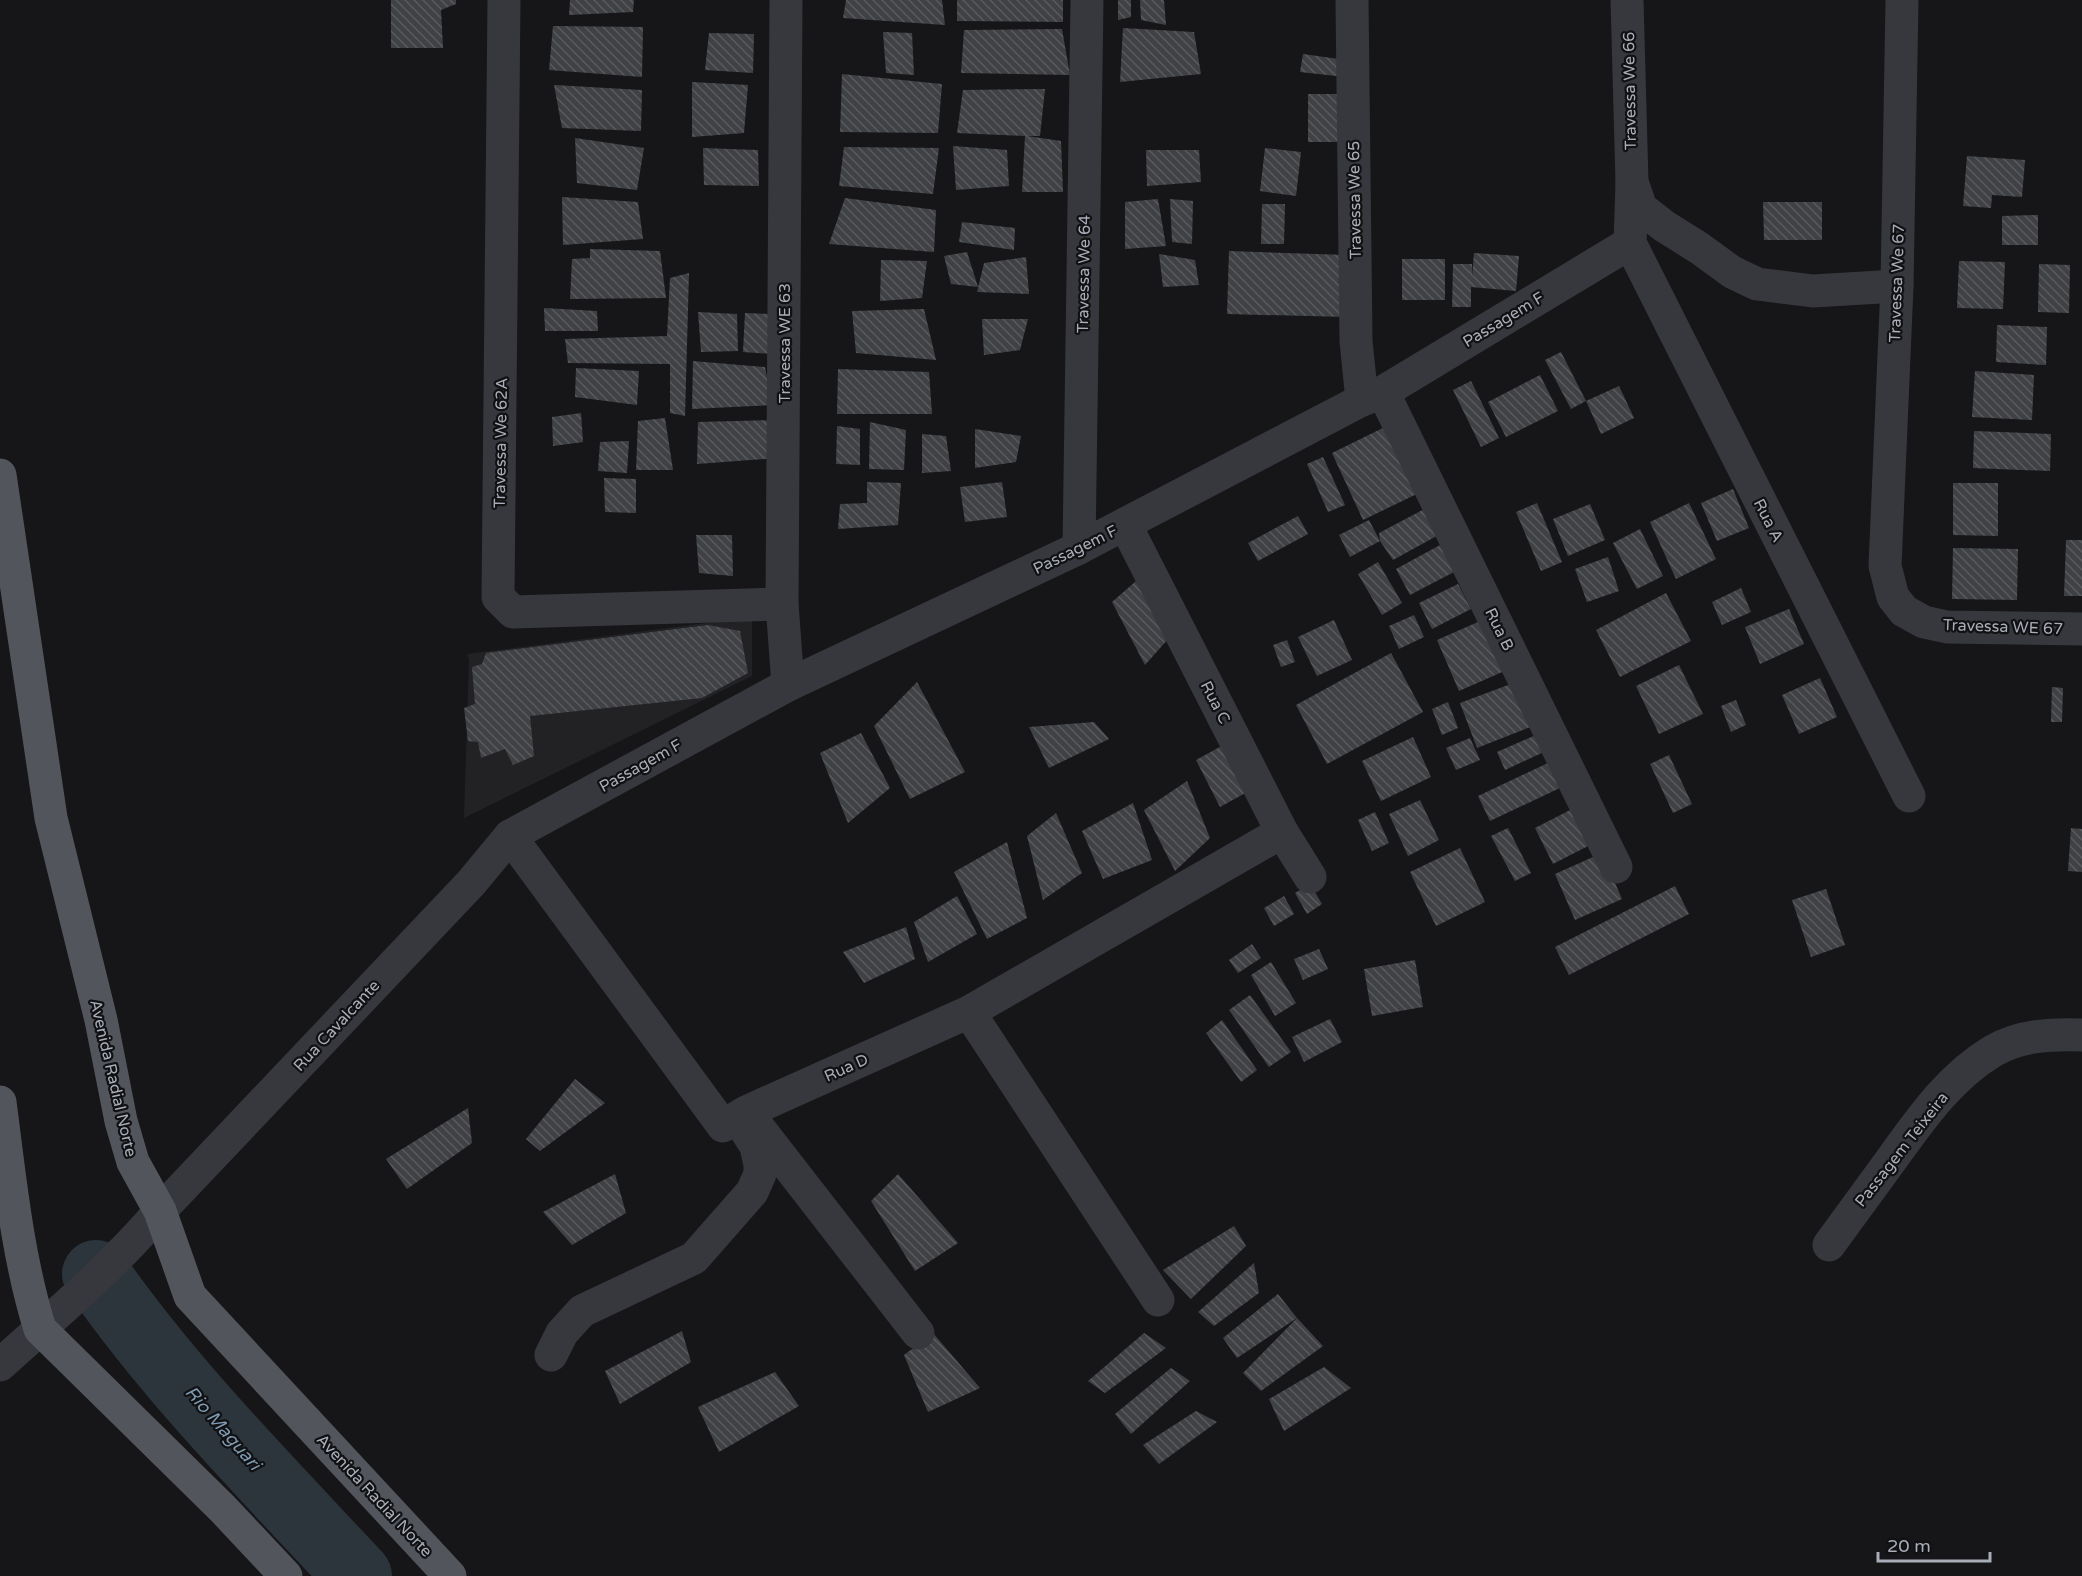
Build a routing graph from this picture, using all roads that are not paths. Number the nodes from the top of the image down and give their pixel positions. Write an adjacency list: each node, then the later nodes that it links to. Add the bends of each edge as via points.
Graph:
1 (504, 0): 15 (street, Travessa We 62A, via 498,597 513,612)
2 (786, 0): 15 (street, Travessa WE 63)
3 (1087, 0): 13 (street, Travessa We 64)
4 (1352, 0): 10 (street, Travessa We 65, via 1356,341)
5 (1627, 0): 7 (street, Travessa We 66)
6 (1902, 0): 9 (street, Travessa We 67)
7 (1632, 182): 8 (street); 9 (street, via 1641,208 1732,273 1757,284 1813,291)
8 (1630, 243): 10 (street, Passagem F); 18 (street, Rua A)
9 (1897, 286): 14 (street, Travessa We 67)
10 (1372, 396): 12 (street, Passagem F); 21 (street, Rua B)
11 (0, 475): 27 (main road, Avenida Radial Norte, via 51,818 101,1020 121,1121 133,1162)
12 (1125, 524): 13 (street, Passagem F); 19 (street, Rua C)
13 (1079, 548): 17 (street, Passagem F)
14 (1885, 566): 16 (street, Travessa WE 67, via 1893,597 1904,611 1924,622 1947,627)
15 (782, 604): 17 (street, Travessa WE 63)
16 (2082, 629)
17 (788, 685): 20 (street, Passagem F)
18 (1909, 796)
19 (1282, 832): 22 (street, Rua C); 23 (street, Rua D)
20 (510, 836): 26 (street, via 723,1126); 27 (street, Rua Cavalcante, via 471,883)
21 (1616, 867)
22 (1310, 878)
23 (969, 1012): 26 (street, Rua D); 29 (street)
24 (2082, 1035): 28 (street, Passagem Teixeira, via 2036,1036 2016,1041 1994,1050 1967,1070 1934,1101)
25 (0, 1102): 30 (main road, via 20,1246)
26 (742, 1115): 31 (street); 32 (street, via 760,1165 758,1183 752,1192 694,1258 582,1311 562,1333)
27 (160, 1211): 30 (street, Rua Cavalcante, via 133,1243); 35 (main road, Avenida Radial Norte, via 190,1296)
28 (1829, 1245)
29 (1158, 1300)
30 (40, 1329): 33 (street); 34 (main road)
31 (918, 1333)
32 (551, 1355)
33 (0, 1365)
34 (286, 1576)
35 (450, 1576)

